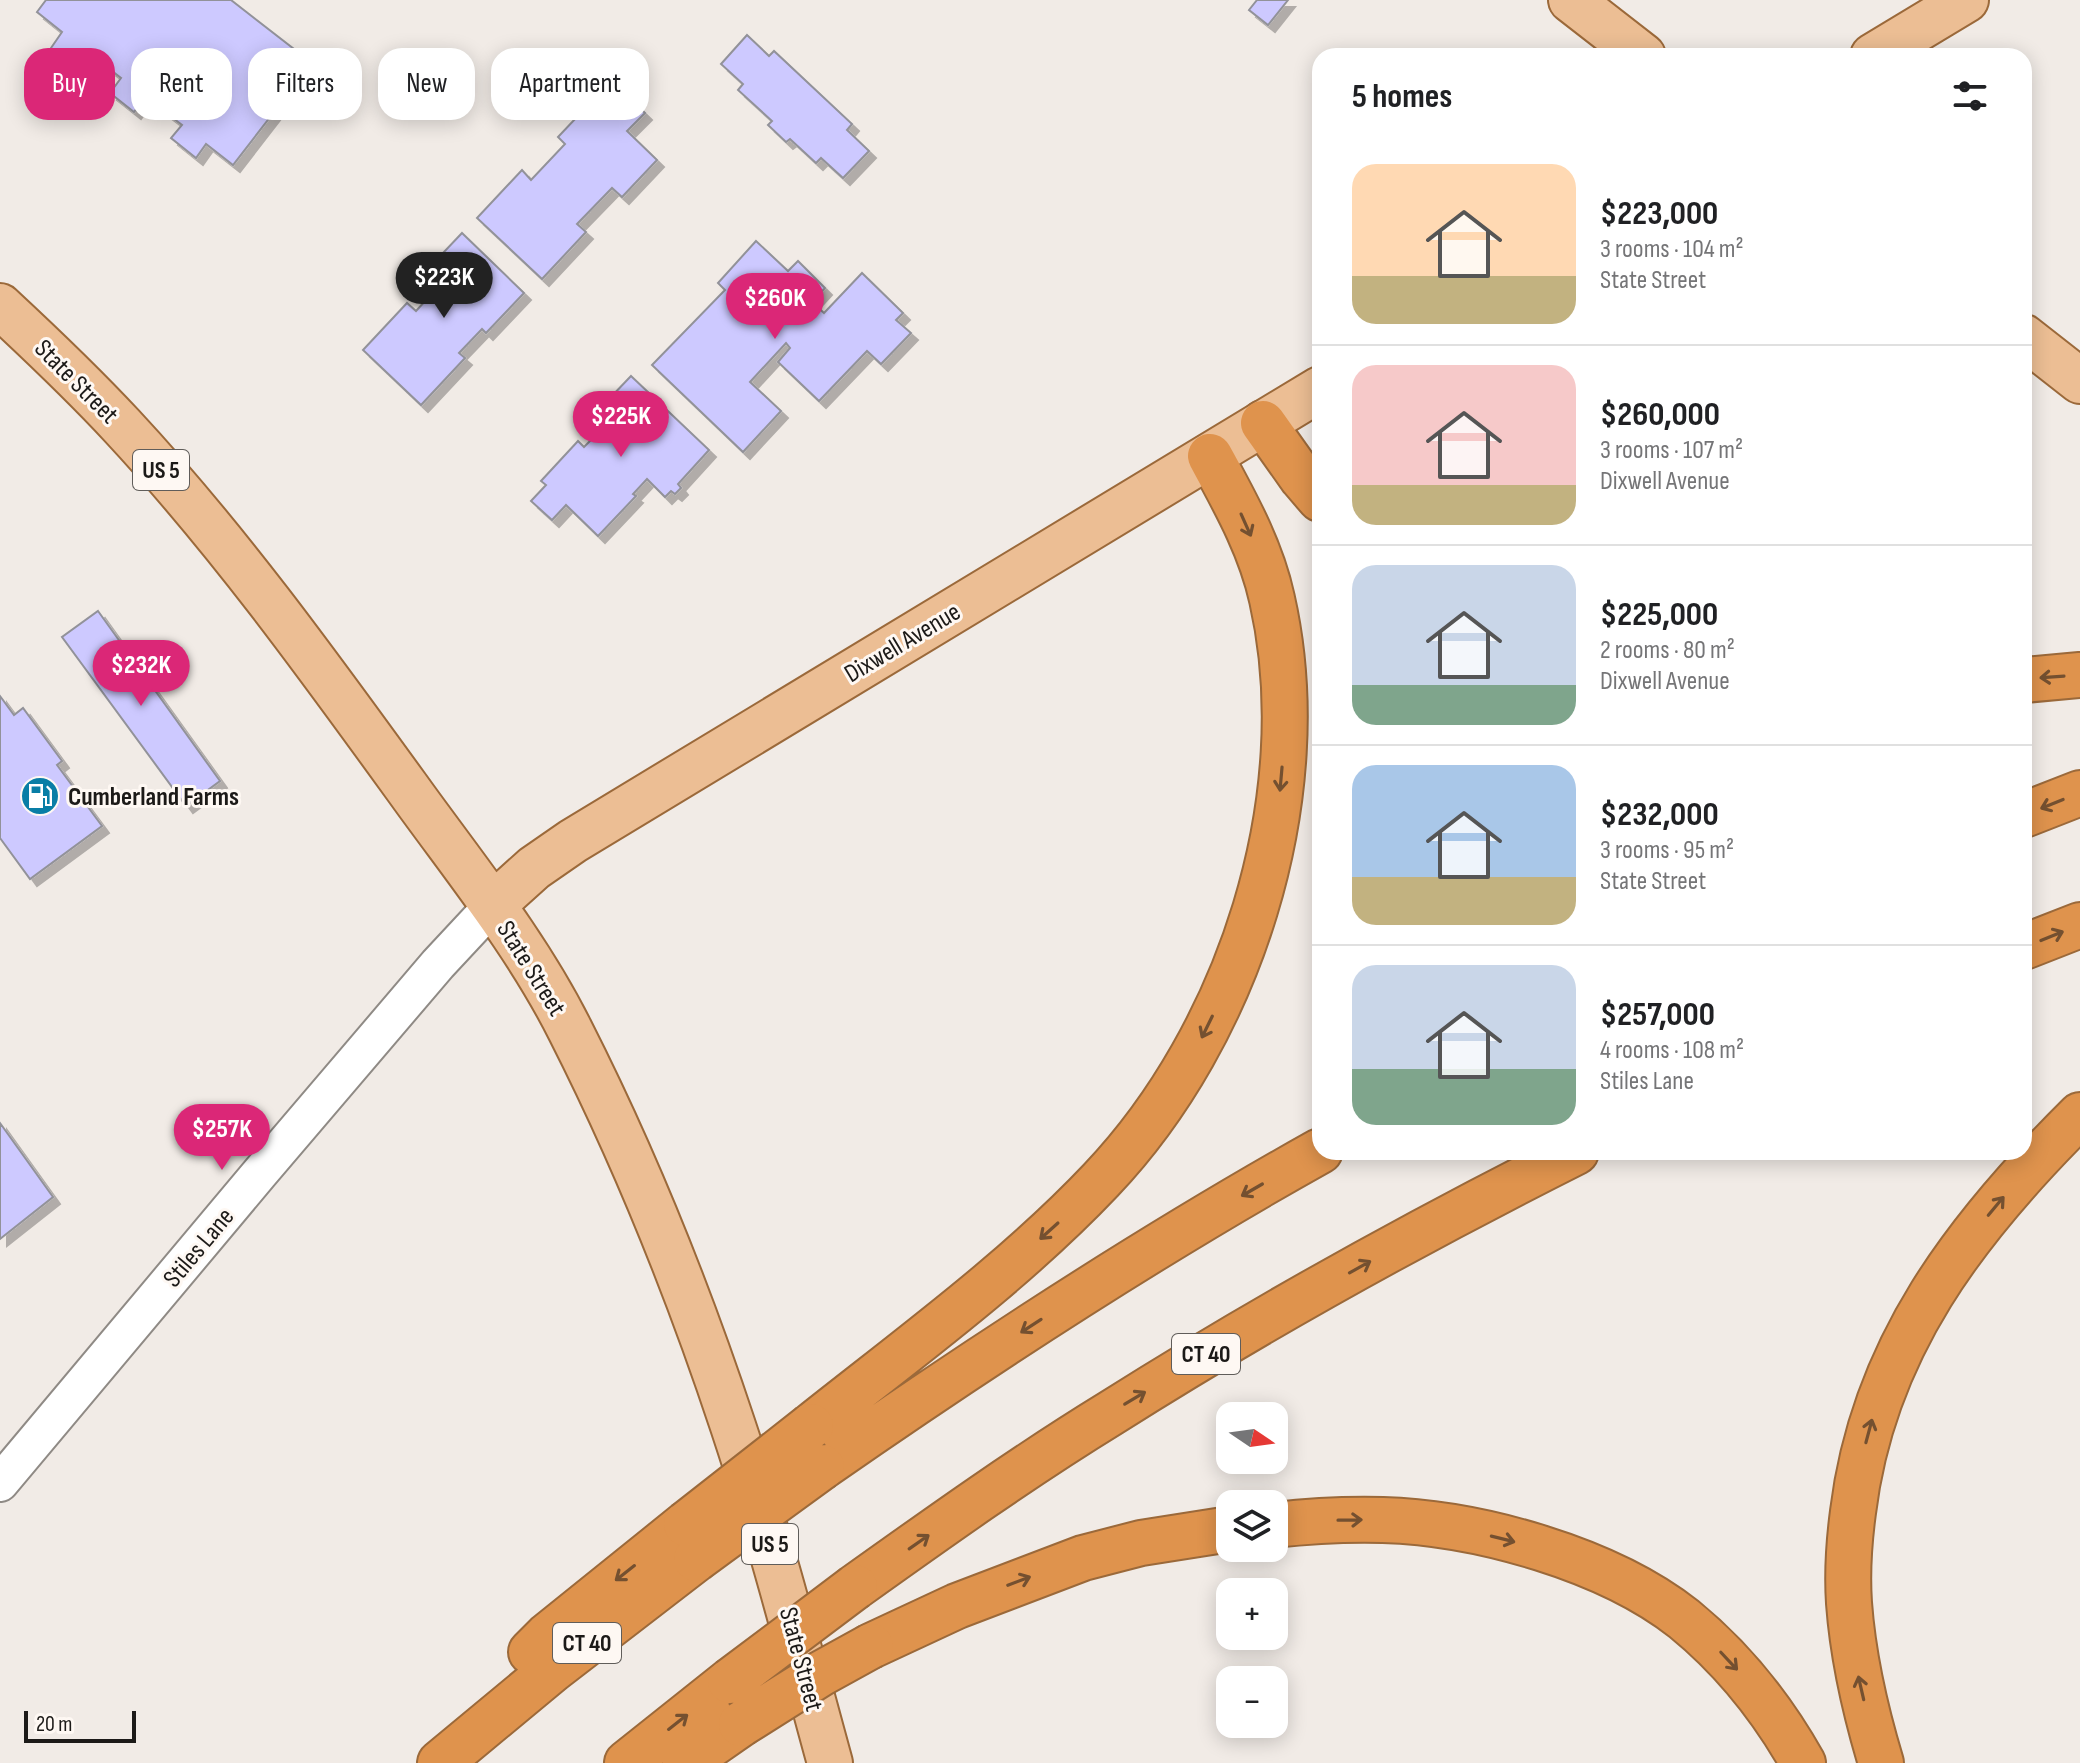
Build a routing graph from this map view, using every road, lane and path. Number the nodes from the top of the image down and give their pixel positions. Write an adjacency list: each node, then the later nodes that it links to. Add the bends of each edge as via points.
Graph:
1 (1571, 0): 3 (main road)
2 (1966, 0): 4 (main road)
3 (1633, 48)
4 (1886, 48)
5 (0, 306): 16 (main road, State Street / US 5, via 80,382 194,508)
6 (2032, 343): 7 (main road)
7 (2080, 381)
8 (1312, 394): 9 (main road, Dixwell Avenue)
9 (1263, 423): 10 (main road, Dixwell Avenue); 11 (highway)
10 (1210, 456): 16 (main road, Dixwell Avenue, via 573,841); 25 (highway, one-way to 25, bridge, via 1247,524 1268,585 1284,705 1277,818 1260,890 1207,1027 1166,1101 1064,1217 811,1426)
11 (1312, 490)
12 (2080, 675): 13 (highway, one-way to 13)
13 (2032, 679)
14 (2080, 793): 15 (highway, one-way to 15)
15 (2032, 812)
16 (493, 905): 22 (street, Stiles Lane); 29 (main road, State Street / US 5, via 569,1027 670,1250 755,1494)
17 (2080, 925): 18 (highway, one-way to 17)
18 (2032, 944)
19 (2080, 1115): 31 (highway, one-way to 19, via 1859,1684 1849,1599 1855,1493 1870,1426 1902,1344 1946,1270 1997,1204)
20 (1312, 1156): 25 (highway, CT 40, one-way to 25, bridge, via 1055,1311 822,1467)
21 (1561, 1160): 27 (highway, CT 40, one-way to 21, bridge, via 855,1587 1033,1463 1377,1257)
22 (0, 1483)
23 (1288, 1524): 30 (highway, one-way to 30, via 1346,1519 1427,1524 1510,1540 1590,1567 1655,1600 1706,1638 1753,1688)
24 (1216, 1531): 28 (highway, one-way to 24, bridge, via 822,1673 957,1606 1083,1558)
25 (691, 1542): 26 (highway, CT 40, one-way to 26, via 552,1670)
26 (440, 1763)
27 (627, 1763)
28 (685, 1763)
29 (830, 1763)
30 (1803, 1763)
31 (1881, 1763)

